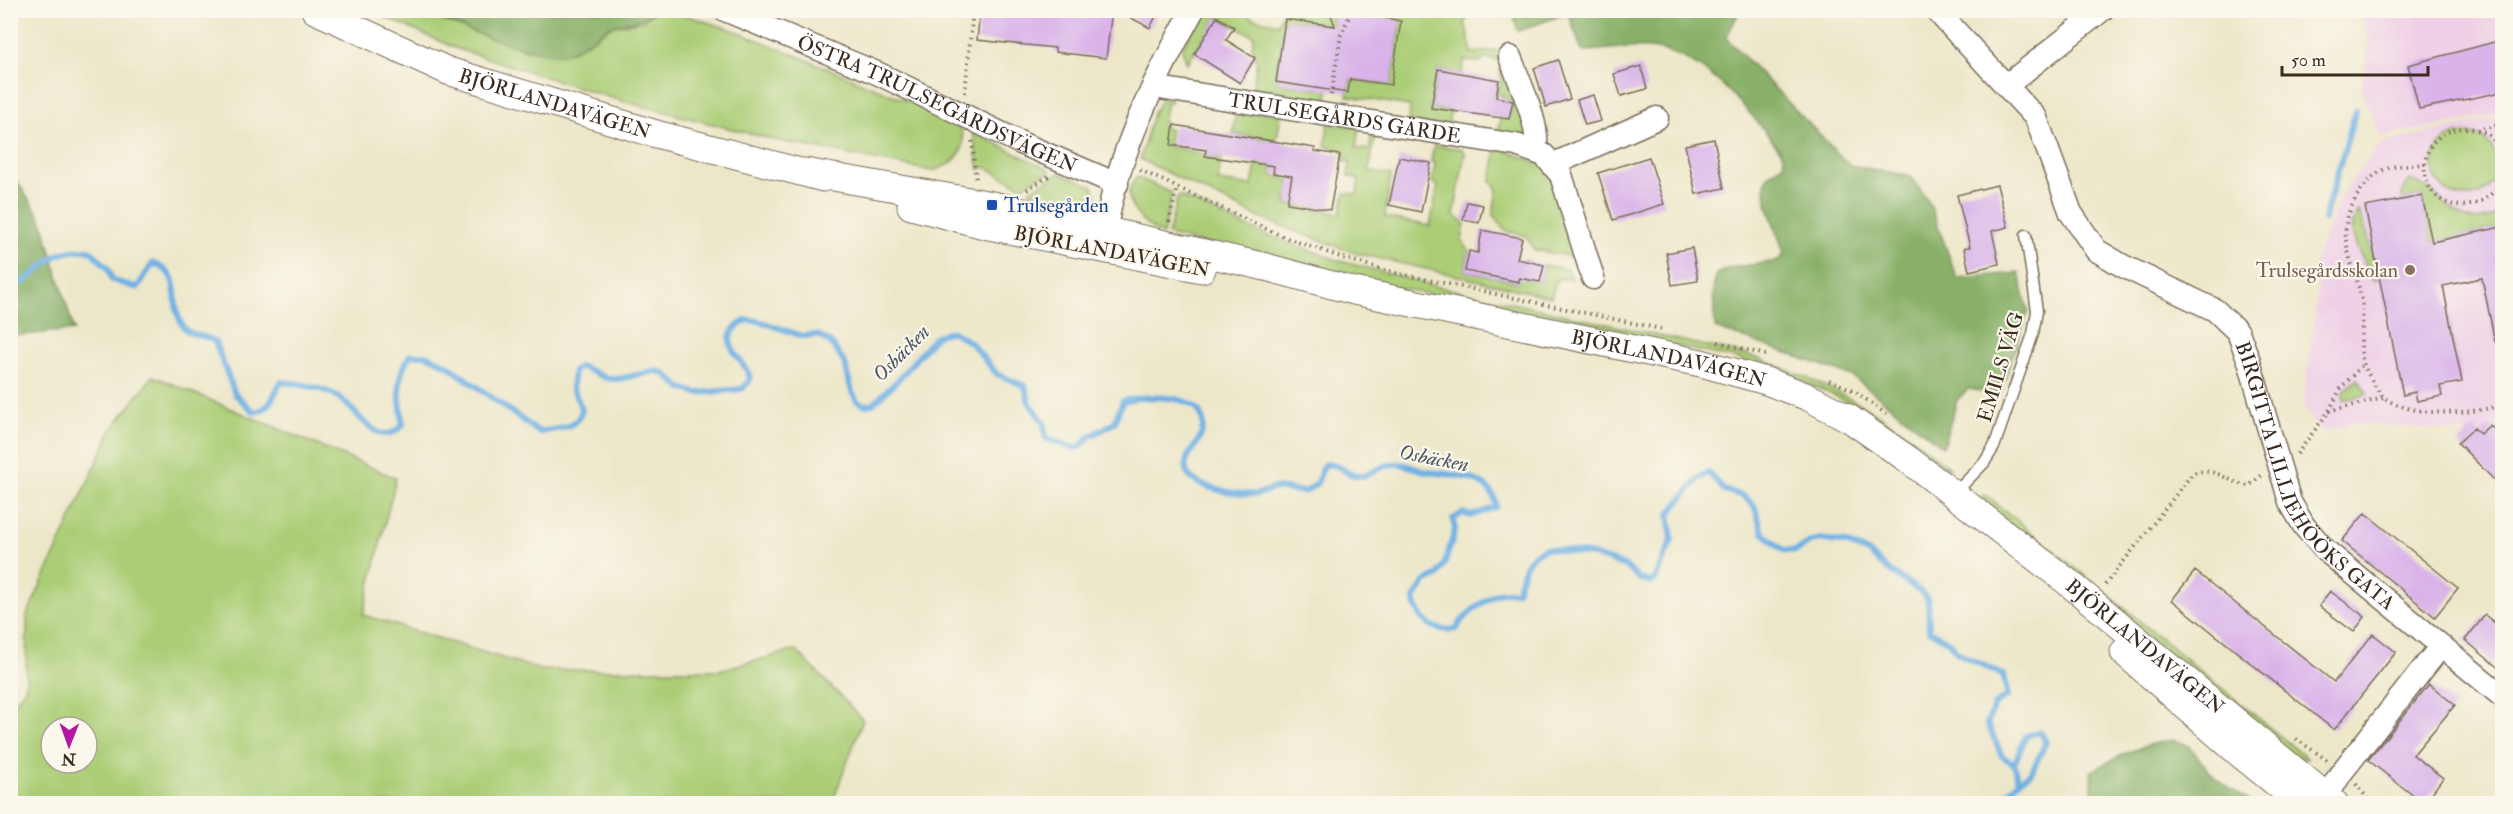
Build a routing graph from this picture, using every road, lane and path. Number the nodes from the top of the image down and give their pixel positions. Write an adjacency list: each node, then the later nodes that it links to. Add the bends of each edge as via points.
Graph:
1 (315, 10): 24 (street, BJÖRLANDAVÄGEN, via 448,71 656,134 805,172 992,205)
2 (725, 10): 16 (street, ÖSTRA TRULSEGÅRDSVÄGEN, via 898,82)
3 (1193, 10): 8 (street)
4 (1352, 10): 10 (path, via 1341,35)
5 (1936, 10): 9 (street, BIRGITTA LILLIEHÖÖKS GATA)
6 (2102, 10): 9 (street)
7 (1510, 57): 14 (street, via 1538,141)
8 (1154, 84): 10 (street, TRULSEGÅRDS GÄRDE, via 1165,89); 19 (street)
9 (2007, 85): 35 (street, BIRGITTA LILLIEHÖÖKS GATA, via 2036,118 2071,213 2096,250 2215,310 2238,332)
10 (1328, 114): 14 (street, TRULSEGÅRDS GÄRDE)
11 (1658, 118): 17 (street)
12 (2502, 124): 13 (path)
13 (2477, 130): 15 (path, via 2494,140); 18 (path, via 2458,128 2445,132 2428,151)
14 (1535, 150): 17 (street, TRULSEGÅRDS GÄRDE)
15 (2502, 156)
16 (1060, 161): 19 (street, ÖSTRA TRULSEGÅRDSVÄGEN); 22 (path, via 1050,175 1026,190)
17 (1554, 164): 25 (street, TRULSEGÅRDS GÄRDE, via 1561,175)
18 (2425, 164): 21 (path, via 2431,189 2452,205 2478,204); 29 (path, via 2387,169 2368,183 2352,205 2346,225 2362,303)
19 (1120, 173): 24 (street); 26 (path, via 1346,259)
20 (2502, 178): 21 (path)
21 (2500, 188)
22 (1025, 196)
23 (2026, 235): 36 (lane, EMILS VÄG, via 2037,311 2033,334 1994,447)
24 (1105, 240): 36 (street, BJÖRLANDAVÄGEN, via 1266,267 1354,291 1598,340 1766,381 1850,419)
25 (1593, 278)
26 (1668, 331)
27 (1714, 341): 28 (path)
28 (1775, 358)
29 (2363, 364): 31 (path); 33 (path, via 2341,388)
30 (1824, 378): 34 (path, via 1853,390)
31 (2384, 398): 32 (path, via 2430,412 2454,414); 33 (path)
32 (2502, 405)
33 (2329, 411): 35 (path, via 2300,453)
34 (1892, 418)
35 (2279, 459): 38 (path, via 2249,486 2213,471 2193,473); 40 (street, BIRGITTA LILLIEHÖÖKS GATA, via 2290,502 2304,526 2325,550)
36 (1953, 494): 44 (street, BJÖRLANDAVÄGEN, via 2069,583)
37 (2096, 579): 38 (path)
38 (2105, 586): 39 (path)
39 (2114, 594)
40 (2441, 646): 41 (street, BIRGITTA LILLIEHÖÖKS GATA); 43 (street)
41 (2502, 696)
42 (2290, 734): 43 (path)
43 (2342, 773): 44 (street); 45 (path)
44 (2321, 802)
45 (2372, 804)

